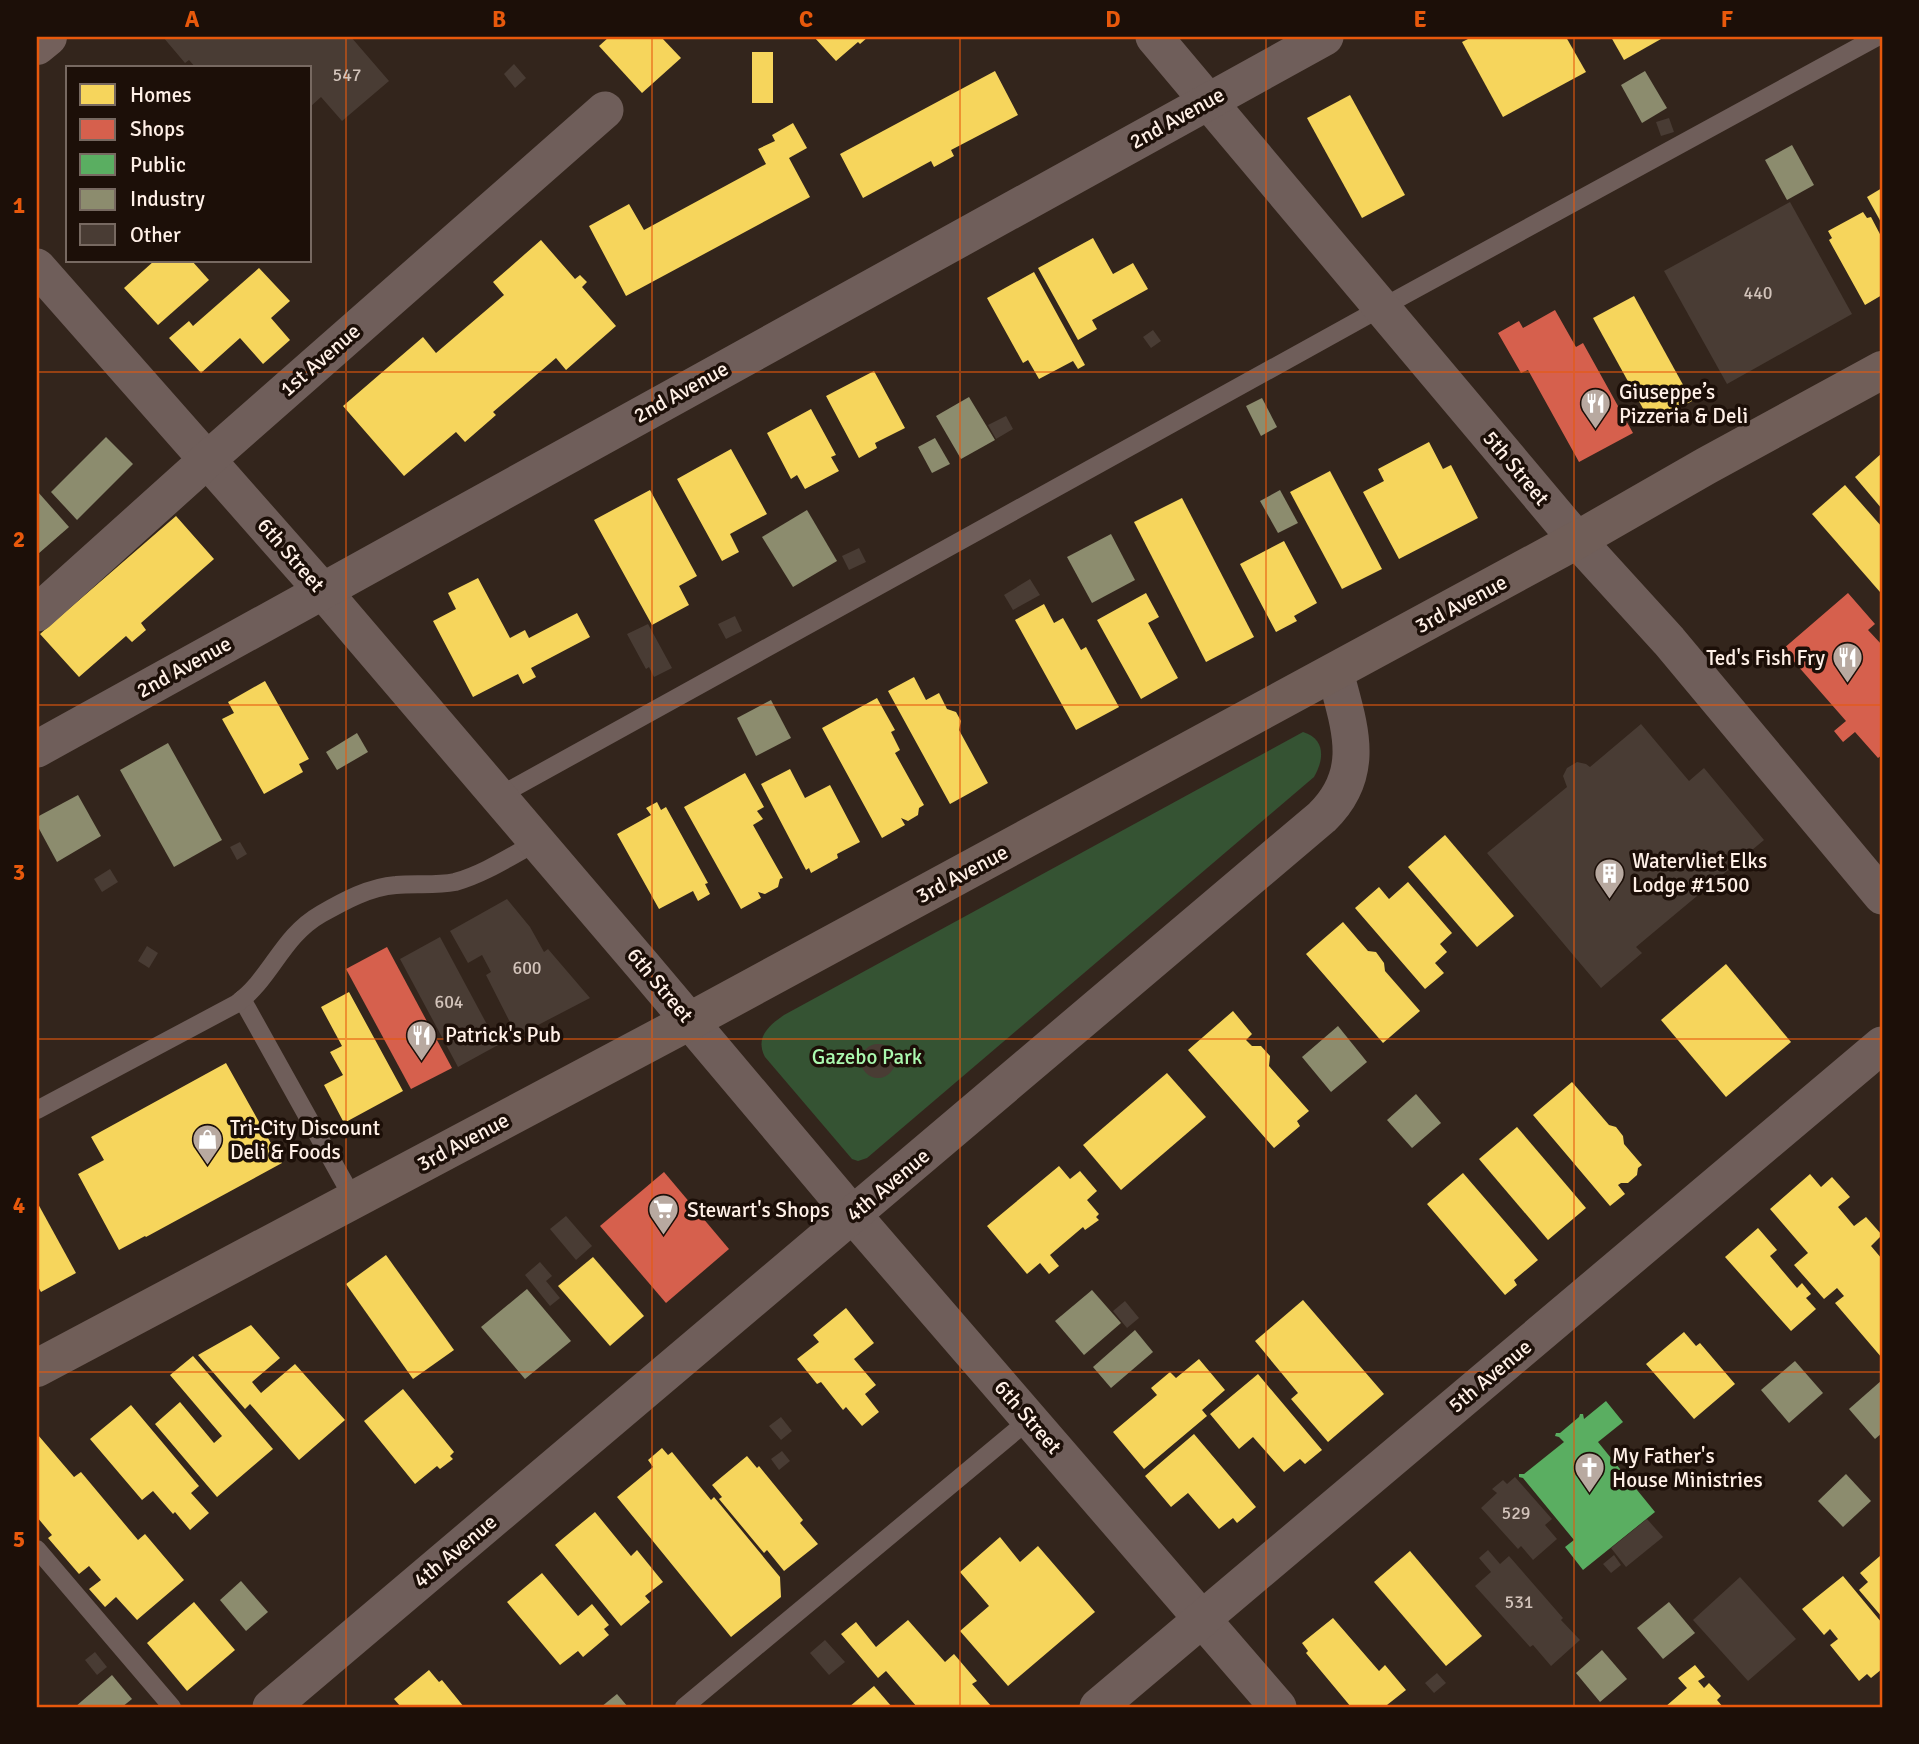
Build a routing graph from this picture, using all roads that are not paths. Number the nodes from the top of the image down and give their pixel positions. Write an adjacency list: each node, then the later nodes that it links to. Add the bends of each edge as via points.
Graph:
1 (48, 37): 5 (street)
2 (1154, 37): 6 (street, 5th Street)
3 (1325, 37): 6 (street, 2nd Avenue)
4 (1877, 37): 9 (lane)
5 (37, 46)
6 (1209, 101): 9 (street, 5th Street); 13 (street, 2nd Avenue)
7 (605, 110): 11 (street, 1st Avenue)
8 (37, 267): 11 (street, 6th Street)
9 (1381, 308): 12 (street, 5th Street); 17 (lane)
10 (1882, 370): 12 (main road, 3rd Avenue)
11 (207, 460): 13 (street, 6th Street); 14 (street, 1st Avenue)
12 (1577, 540): 15 (main road, 3rd Avenue); 19 (street, 5th Street, via 1669,641)
13 (322, 590): 16 (street, 2nd Avenue); 17 (street, 6th Street)
14 (37, 613)
15 (1335, 672): 21 (main road, 3rd Avenue); 25 (street, 4th Avenue, via 1352,756 1342,791 1330,808)
16 (37, 749)
17 (499, 796): 18 (street, 6th Street)
18 (537, 842): 20 (lane, via 468,878 438,885 381,887 341,903 298,930); 21 (street, 6th Street)
19 (1882, 896)
20 (242, 999): 23 (lane); 24 (lane)
21 (690, 1021): 24 (main road, 3rd Avenue); 25 (street, 6th Street)
22 (1882, 1045): 29 (street, 5th Avenue)
23 (37, 1110)
24 (354, 1200): 26 (main road, 3rd Avenue)
25 (853, 1215): 27 (street, 6th Street); 31 (street, 4th Avenue)
26 (37, 1368)
27 (1030, 1419): 29 (street, 6th Street); 32 (lane)
28 (37, 1549): 30 (lane)
29 (1202, 1619): 33 (street, 5th Avenue); 34 (street, 6th Street)
30 (172, 1707)
31 (271, 1707)
32 (684, 1707)
33 (1098, 1707)
34 (1278, 1707)

